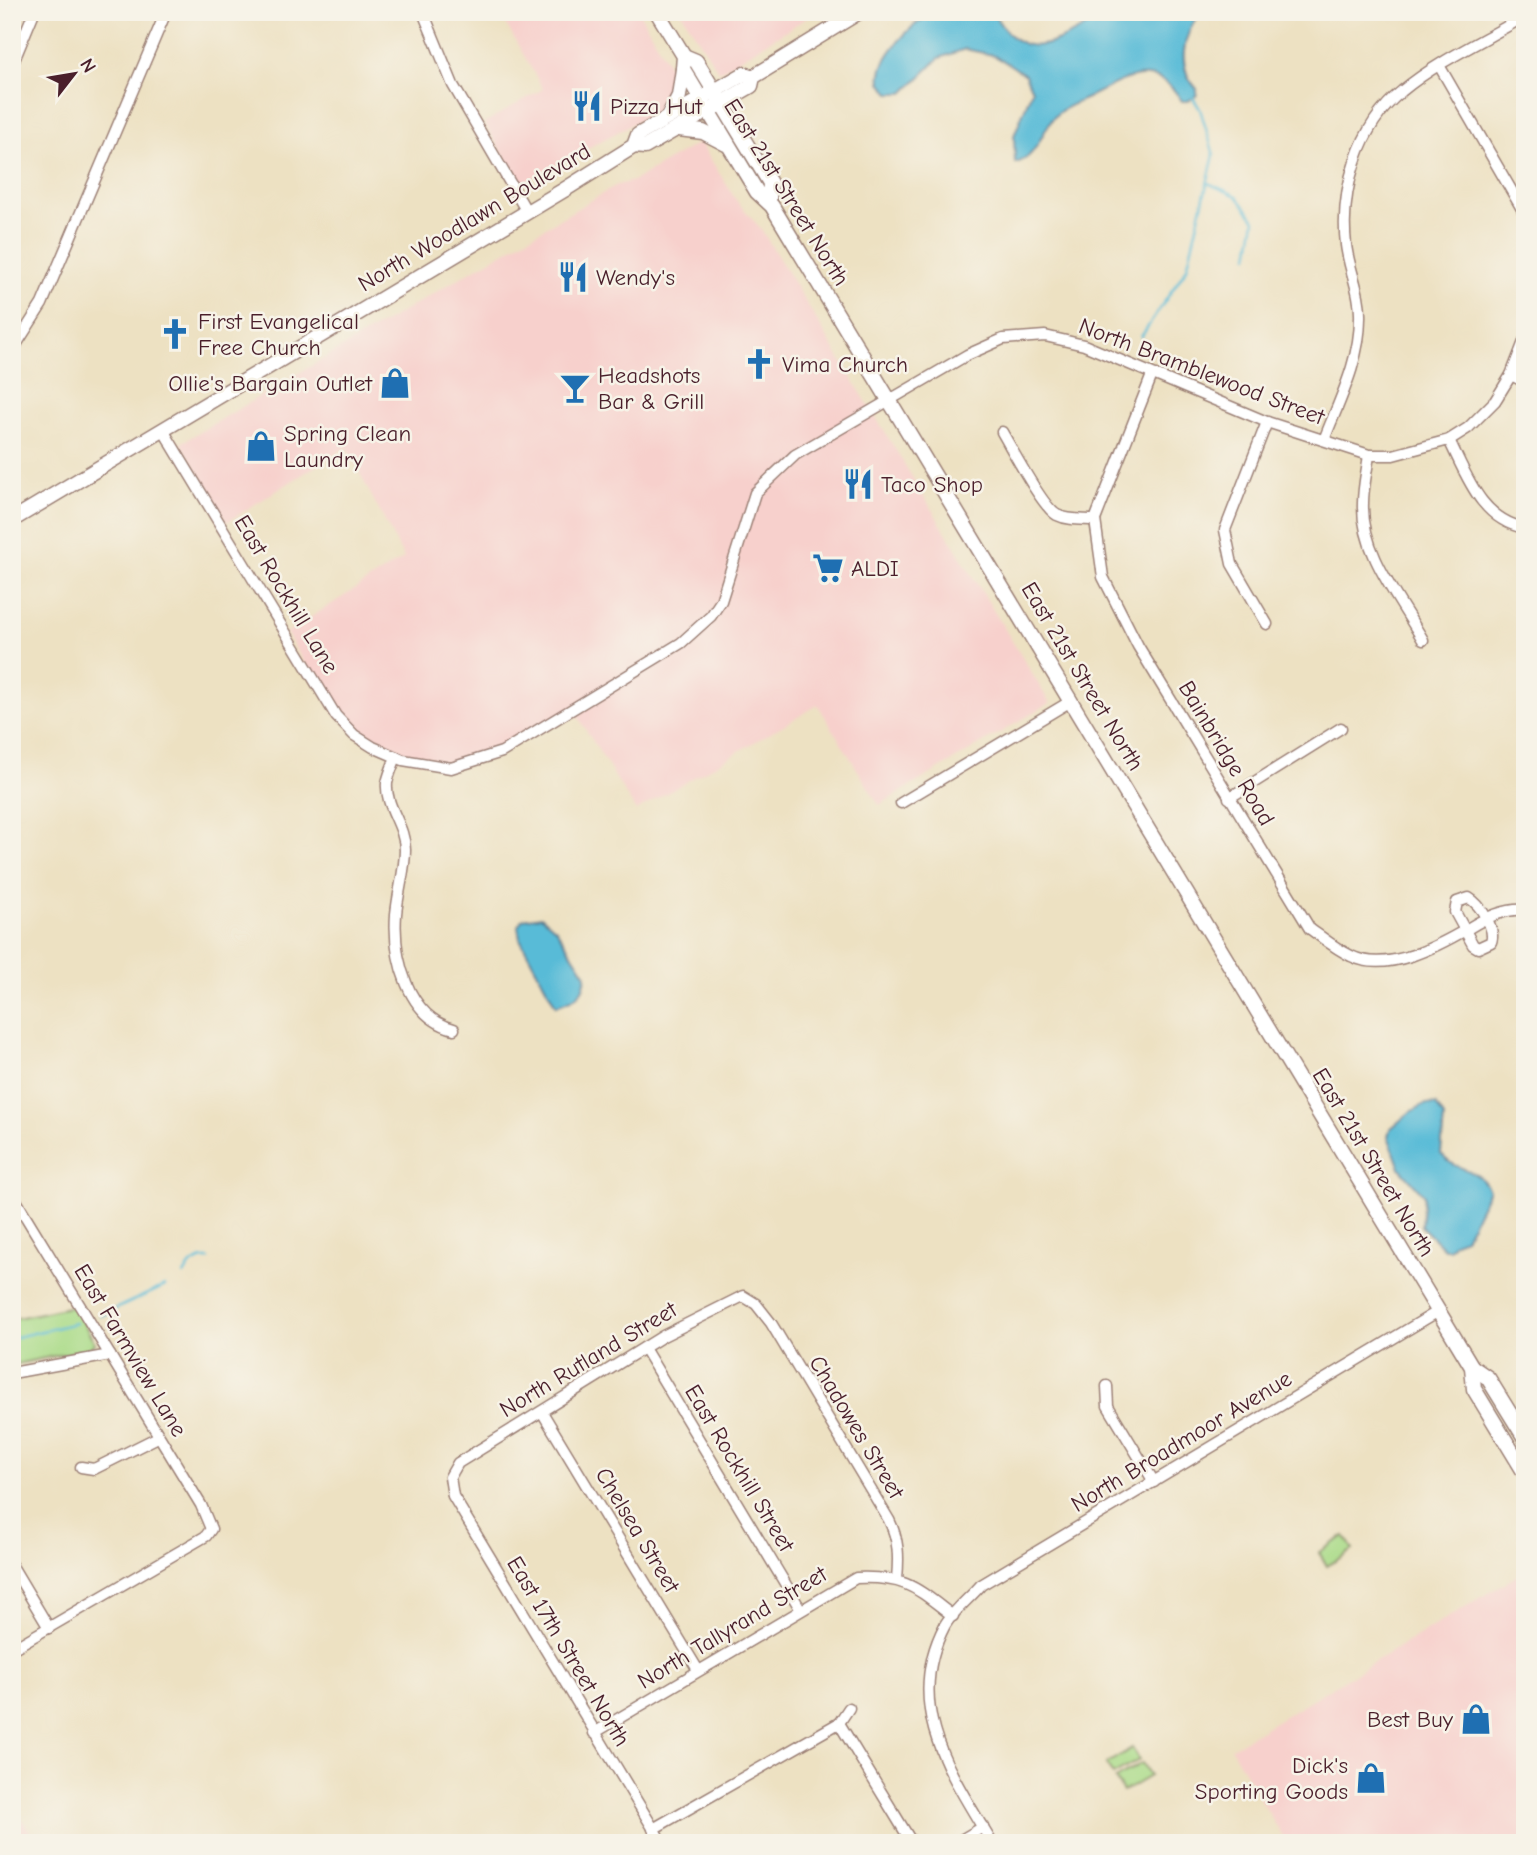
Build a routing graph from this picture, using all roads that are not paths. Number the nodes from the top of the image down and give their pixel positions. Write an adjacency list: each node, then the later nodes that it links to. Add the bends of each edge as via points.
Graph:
1 (34, 12): 8 (street)
2 (166, 12): 20 (street, via 42,304)
3 (424, 12): 17 (street, via 453,85)
4 (657, 12): 7 (main road, East 21st Street North)
5 (859, 12): 10 (main road, North Woodlawn Boulevard, via 753,77 751,86)
6 (1525, 16): 9 (street)
7 (683, 62): 10 (main road, via 696,61); 11 (main road, East 21st Street North); 12 (main road, via 678,96)
8 (12, 65)
9 (1440, 67): 18 (street); 28 (street, via 1403,90 1385,108 1366,138 1351,176 1345,210 1346,247 1360,317 1355,359)
10 (718, 97): 11 (main road, North Woodlawn Boulevard); 16 (main road, via 770,183)
11 (705, 105): 12 (main road, North Woodlawn Boulevard); 13 (main road, North Woodlawn Boulevard); 15 (main road, East 21st Street North)
12 (667, 118): 14 (main road, North Woodlawn Boulevard, via 638,135)
13 (678, 129): 14 (main road, North Woodlawn Boulevard, via 645,148); 15 (main road, via 703,132)
14 (634, 146): 17 (main road, North Woodlawn Boulevard)
15 (729, 146): 16 (main road, East 21st Street North, via 757,192)
16 (769, 202): 24 (main road, East 21st Street North)
17 (527, 212): 26 (main road, North Woodlawn Boulevard)
18 (1525, 214)
19 (1525, 339): 22 (street, North Bramblewood Street)
20 (12, 351)
21 (1153, 375): 24 (street, North Bramblewood Street, via 1084,345 1045,336 1003,339); 25 (street, North Bramblewood Street); 32 (street, Bainbridge Road)
22 (1511, 375): 23 (street); 29 (street, North Bramblewood Street, via 1495,401)
23 (1525, 382)
24 (890, 401): 36 (main road, East 21st Street North); 38 (street, North Bramblewood Street, via 795,455 755,493 721,601 712,616 681,643 502,752 451,768)
25 (1267, 422): 28 (street, North Bramblewood Street); 34 (street, via 1225,530 1232,564)
26 (163, 430): 31 (main road, North Woodlawn Boulevard); 38 (street, East Rockhill Lane, via 336,716 354,735)
27 (1002, 432): 32 (street, via 1055,514)
28 (1324, 440): 30 (street, North Bramblewood Street)
29 (1449, 440): 30 (street, North Bramblewood Street, via 1393,456); 33 (street, via 1493,515)
30 (1369, 455): 35 (street, via 1363,503 1371,549)
31 (12, 520)
32 (1096, 520): 39 (street, Bainbridge Road, via 1103,578 1118,611)
33 (1525, 528)
34 (1267, 624)
35 (1423, 639)
36 (1071, 701): 40 (street); 49 (main road, East 21st Street North)
37 (1341, 728): 39 (street)
38 (396, 757): 44 (street, via 387,792 404,832 396,918 402,970 420,1010)
39 (1229, 797): 43 (street, Bainbridge Road, via 1310,929 1353,958 1392,961 1432,949)
40 (901, 803)
41 (1525, 910): 42 (street, Bainbridge Road)
42 (1485, 918): 43 (street, Bainbridge Road); 43 (street, via 1494,937 1485,946 1474,945); 43 (street, via 1469,898 1457,902 1455,912)
43 (1465, 930)
44 (454, 1029)
45 (12, 1194): 46 (street, East Farmview Lane)
46 (24, 1214): 47 (street); 51 (street, East Farmview Lane)
47 (12, 1222)
48 (756, 1304): 50 (street, North Rutland Street, via 743,1296); 63 (street, Chadowes Street, via 896,1534)
49 (1437, 1311): 52 (main road, East 21st Street North); 61 (street, North Broadmoor Avenue)
50 (644, 1348): 55 (street, North Rutland Street); 64 (street, East Rockhill Street)
51 (110, 1355): 53 (street); 56 (street, East Farmview Lane)
52 (1472, 1367): 57 (main road, East 21st Street North, via 1488,1378); 59 (main road, East 21st Street North, via 1474,1390)
53 (12, 1373)
54 (1107, 1386): 61 (street, via 1108,1406)
55 (542, 1412): 60 (street, North Rutland Street, via 458,1463); 68 (street, Chelsea Street)
56 (158, 1437): 58 (street, via 94,1469); 66 (street, East Farmview Lane, via 211,1529)
57 (1525, 1438)
58 (81, 1467)
59 (1525, 1473)
60 (450, 1477): 71 (street, East 17th Street North, via 453,1496)
61 (1154, 1482): 65 (street, North Broadmoor Avenue, via 981,1585)
62 (12, 1566): 66 (street)
63 (897, 1579): 64 (street, North Tallyrand Street, via 856,1578); 65 (street, via 911,1584)
64 (801, 1610): 68 (street, North Tallyrand Street)
65 (953, 1616): 72 (street, via 930,1667 927,1700 943,1760)
66 (49, 1628): 67 (street)
67 (12, 1649)
68 (698, 1670): 71 (street, North Tallyrand Street)
69 (849, 1708): 70 (street)
70 (839, 1723): 73 (street); 75 (street)
71 (594, 1733): 73 (street, East 17th Street North)
72 (983, 1827): 76 (street); 77 (street)
73 (653, 1829): 74 (street, East 17th Street North)
74 (662, 1843)
75 (912, 1843)
76 (956, 1843)
77 (992, 1843)

